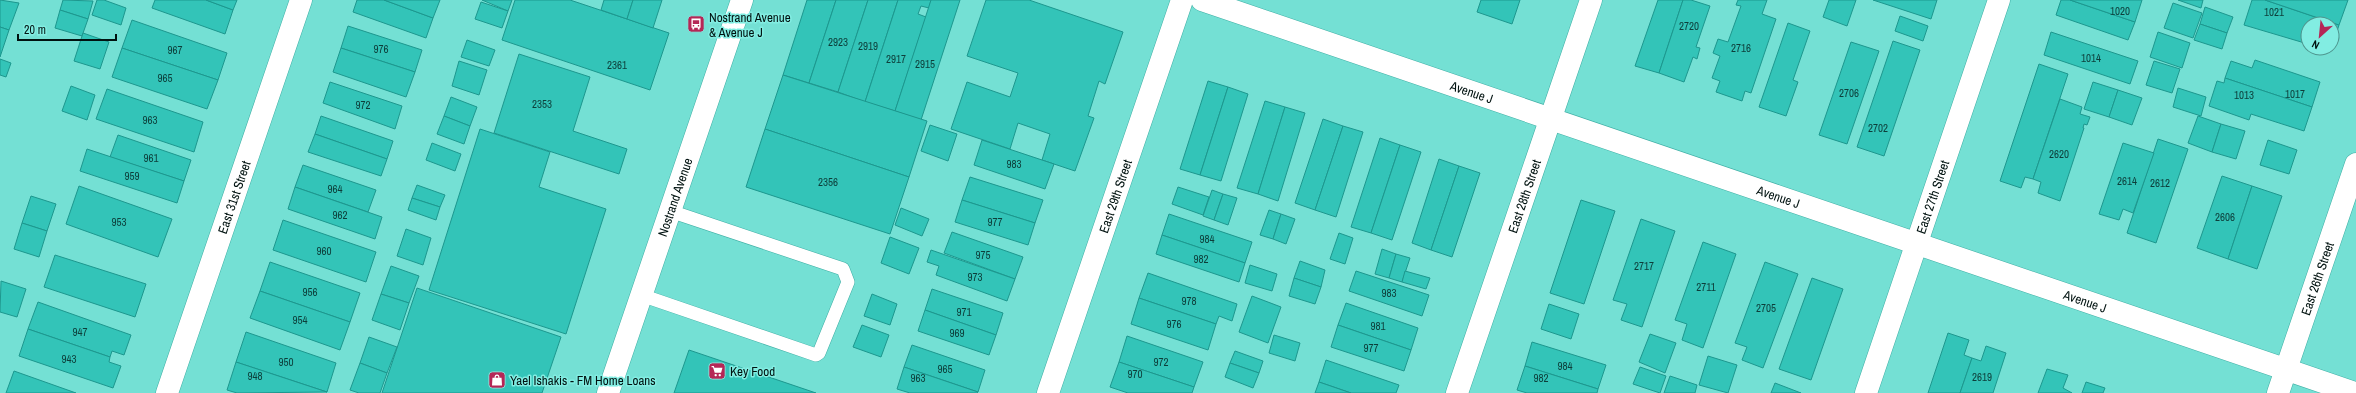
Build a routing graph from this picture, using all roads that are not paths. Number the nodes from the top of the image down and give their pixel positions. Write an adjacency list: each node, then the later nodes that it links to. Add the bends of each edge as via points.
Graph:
1 (300, 0): 13 (street, East 31st Street)
2 (742, 0): 9 (street, Nostrand Avenue)
3 (1182, 0): 15 (street, East 29th Street)
4 (1202, 0): 7 (street, Avenue J)
5 (1591, 0): 7 (street, East 28th Street)
6 (1999, 0): 10 (street, East 27th Street)
7 (1551, 119): 10 (street, Avenue J); 16 (street, East 28th Street)
8 (2356, 164): 12 (street, East 26th Street)
9 (670, 211): 11 (street, Nostrand Avenue); 11 (lane, via 843,269 848,282 816,355)
10 (1916, 244): 12 (street, Avenue J); 17 (street, East 27th Street)
11 (641, 295): 14 (street, Nostrand Avenue)
12 (2286, 369): 18 (street, East 26th Street); 19 (street, Avenue J)
13 (167, 393)
14 (608, 393)
15 (1048, 393)
16 (1457, 393)
17 (1866, 393)
18 (2278, 393)
19 (2355, 393)

